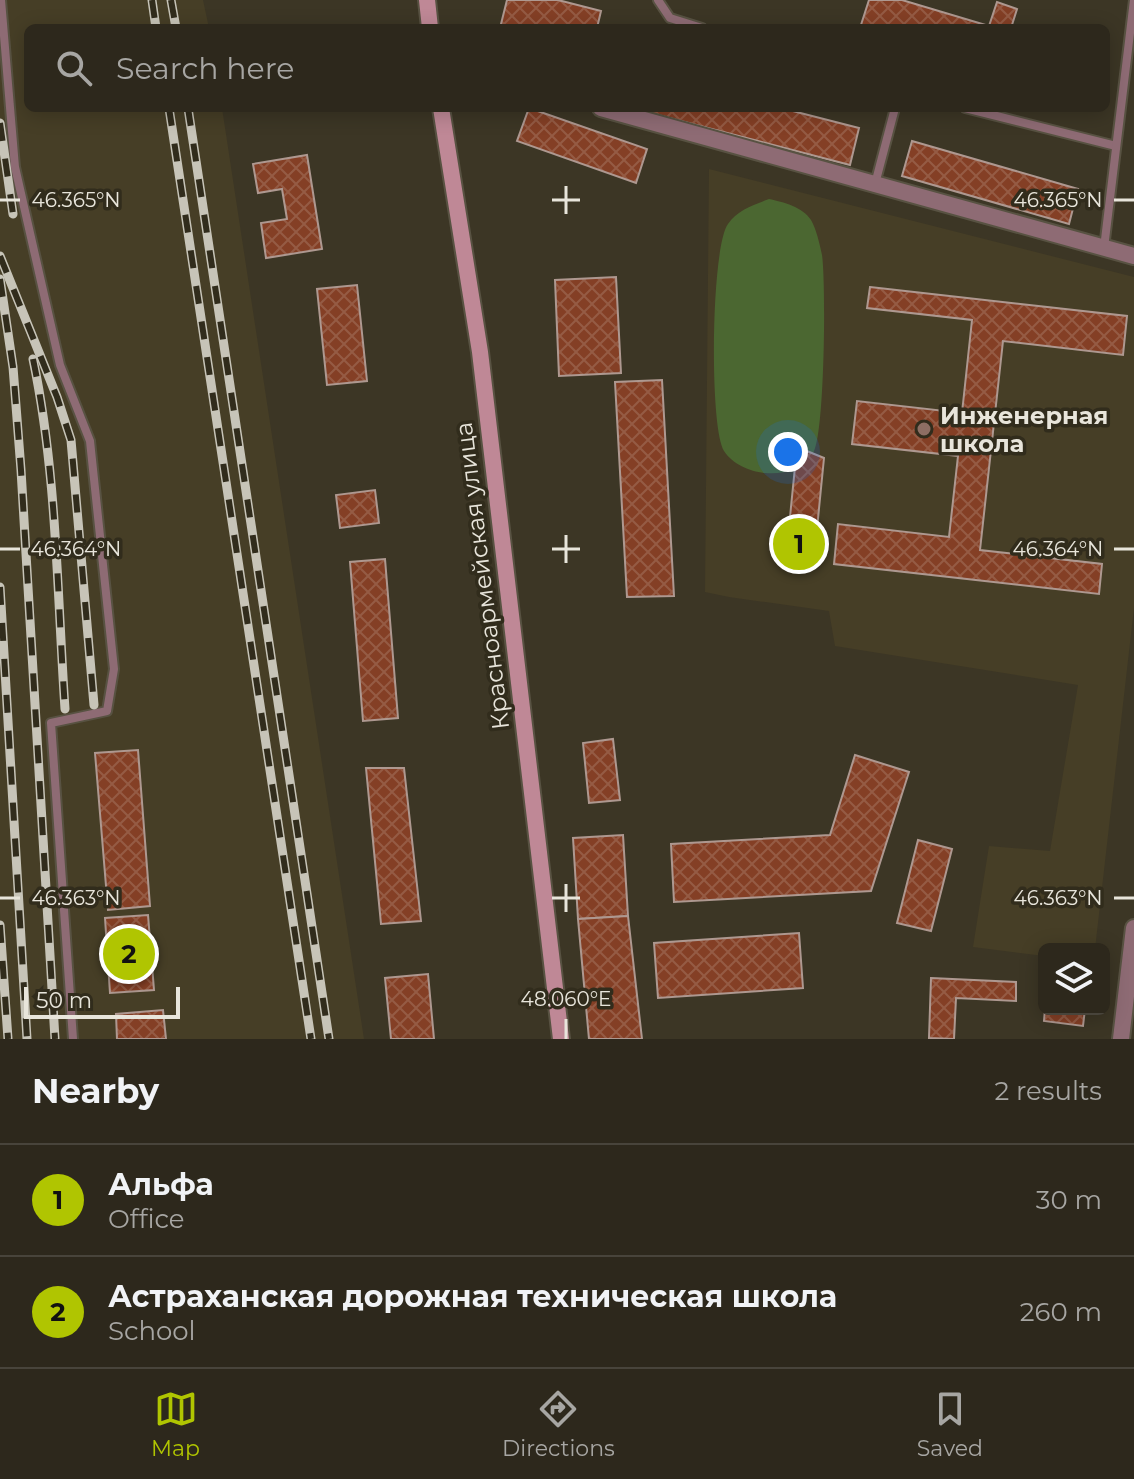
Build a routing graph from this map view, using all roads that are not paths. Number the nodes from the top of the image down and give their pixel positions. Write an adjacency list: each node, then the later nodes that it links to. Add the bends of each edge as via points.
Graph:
1 (1, 0): 16 (lane, via 15,167 60,365 90,441 114,669 107,711 51,723)
2 (427, 0): 5 (street)
3 (658, 0): 6 (lane, via 670,18)
4 (1134, 0): 11 (lane)
5 (430, 24)
6 (689, 24)
7 (442, 112): 17 (street, Красноармейская улица, via 482,367)
8 (615, 112): 12 (street)
9 (894, 112): 12 (lane)
10 (981, 112): 11 (lane)
11 (1116, 146): 13 (lane)
12 (875, 184): 13 (street)
13 (1104, 248): 14 (street)
14 (1134, 256)
15 (1134, 928): 18 (street)
16 (73, 1039)
17 (561, 1039)
18 (1121, 1039)

